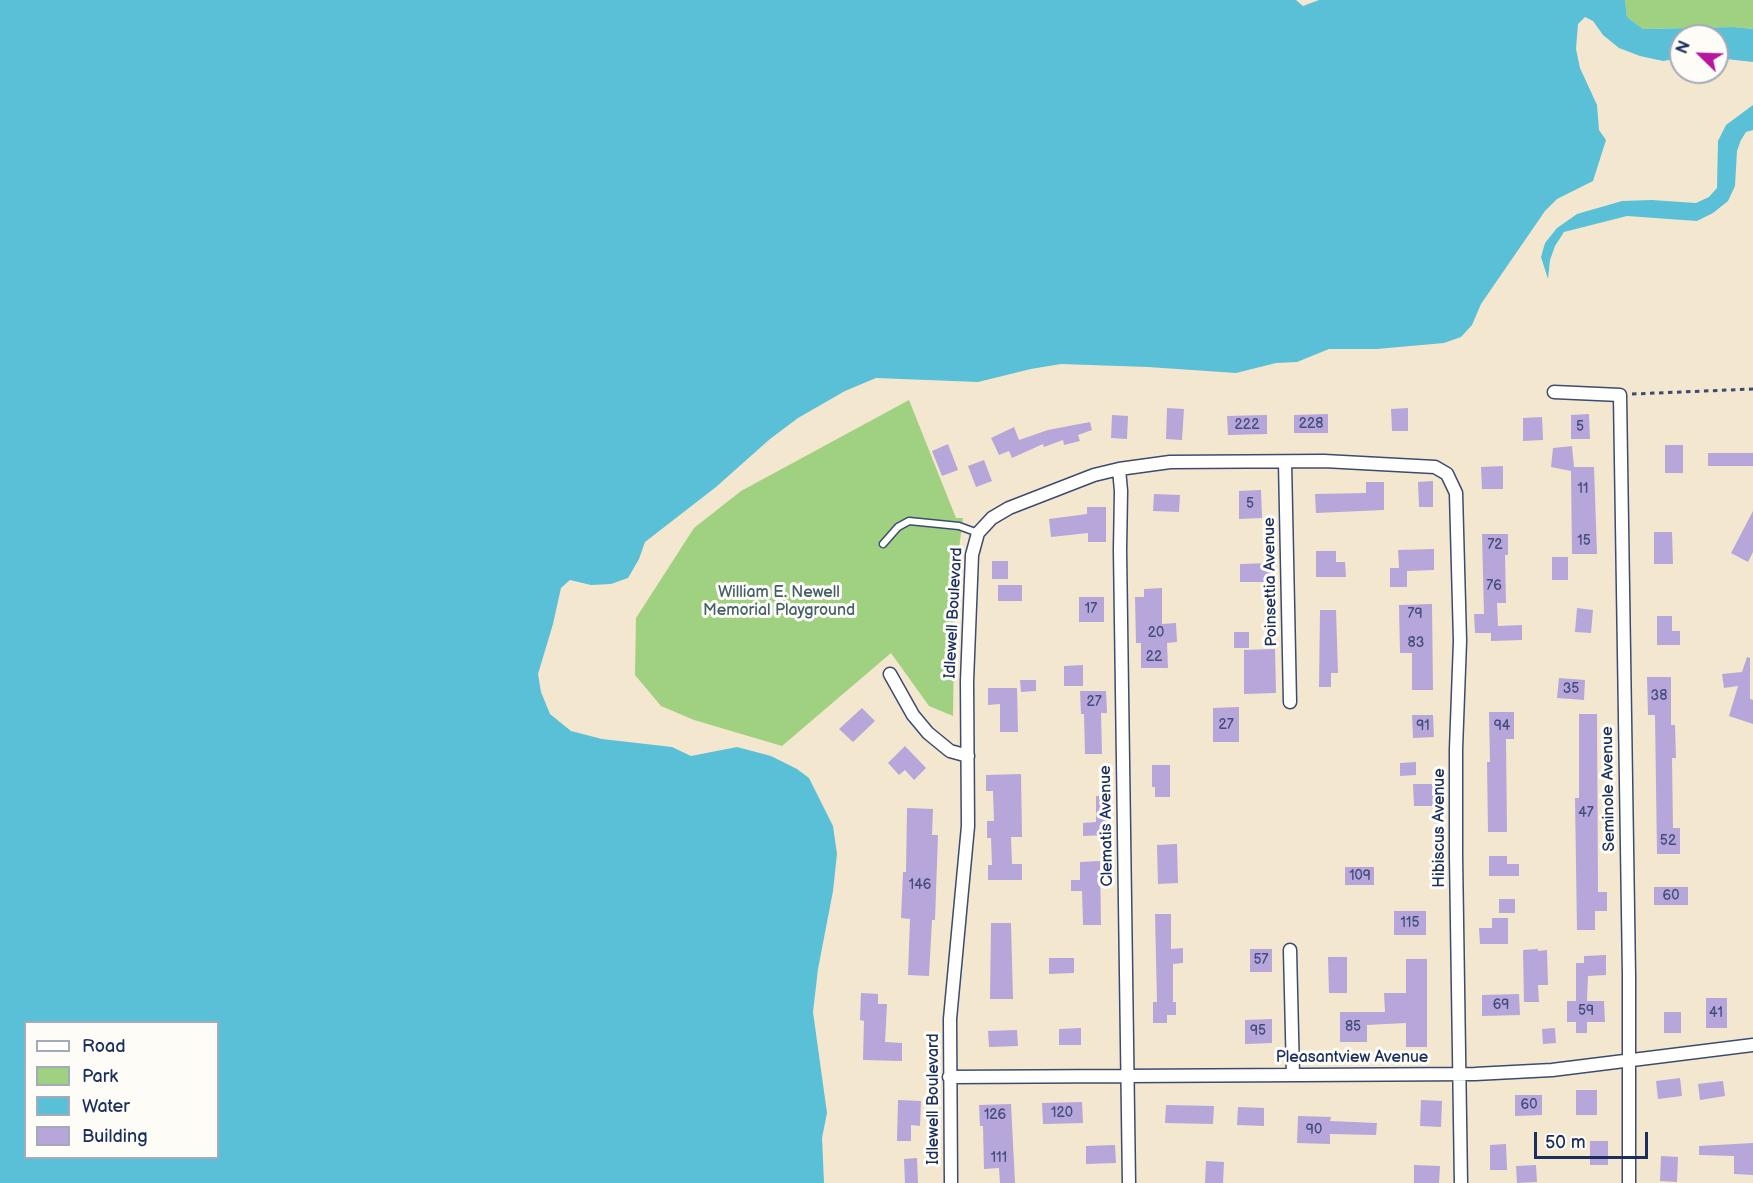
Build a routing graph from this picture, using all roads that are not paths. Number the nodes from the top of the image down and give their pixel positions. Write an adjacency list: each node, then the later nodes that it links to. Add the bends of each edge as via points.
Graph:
1 (1554, 392): 12 (street, Seminole Avenue, via 1620,395)
2 (1285, 462): 3 (street, Idlewell Boulevard, via 1170,462); 4 (street, Idlewell Boulevard, via 1421,465); 8 (street, Poinsettia Avenue)
3 (1119, 469): 5 (street, Idlewell Boulevard, via 1009,508); 15 (street, Clematis Avenue)
4 (1447, 474): 13 (street, Hibiscus Avenue, via 1456,493 1460,640 1456,749)
5 (978, 533): 6 (lane, via 958,526 909,521); 9 (street, Idlewell Boulevard, via 972,555)
6 (883, 544)
7 (890, 674): 9 (street, via 928,733 950,752)
8 (1290, 702)
9 (968, 756): 16 (street, Idlewell Boulevard, via 968,826 952,992)
10 (1290, 950): 14 (street)
11 (1753, 1045): 12 (street, Pleasantview Avenue)
12 (1628, 1061): 13 (street, Pleasantview Avenue, via 1552,1070); 20 (street, Seminole Avenue)
13 (1459, 1074): 14 (street, Pleasantview Avenue); 19 (street, Hibiscus Avenue)
14 (1293, 1075): 15 (street, Pleasantview Avenue)
15 (1126, 1076): 16 (street, Pleasantview Avenue); 18 (street, Clematis Avenue)
16 (950, 1077): 17 (street, Idlewell Boulevard)
17 (951, 1183)
18 (1129, 1183)
19 (1461, 1183)
20 (1629, 1183)

